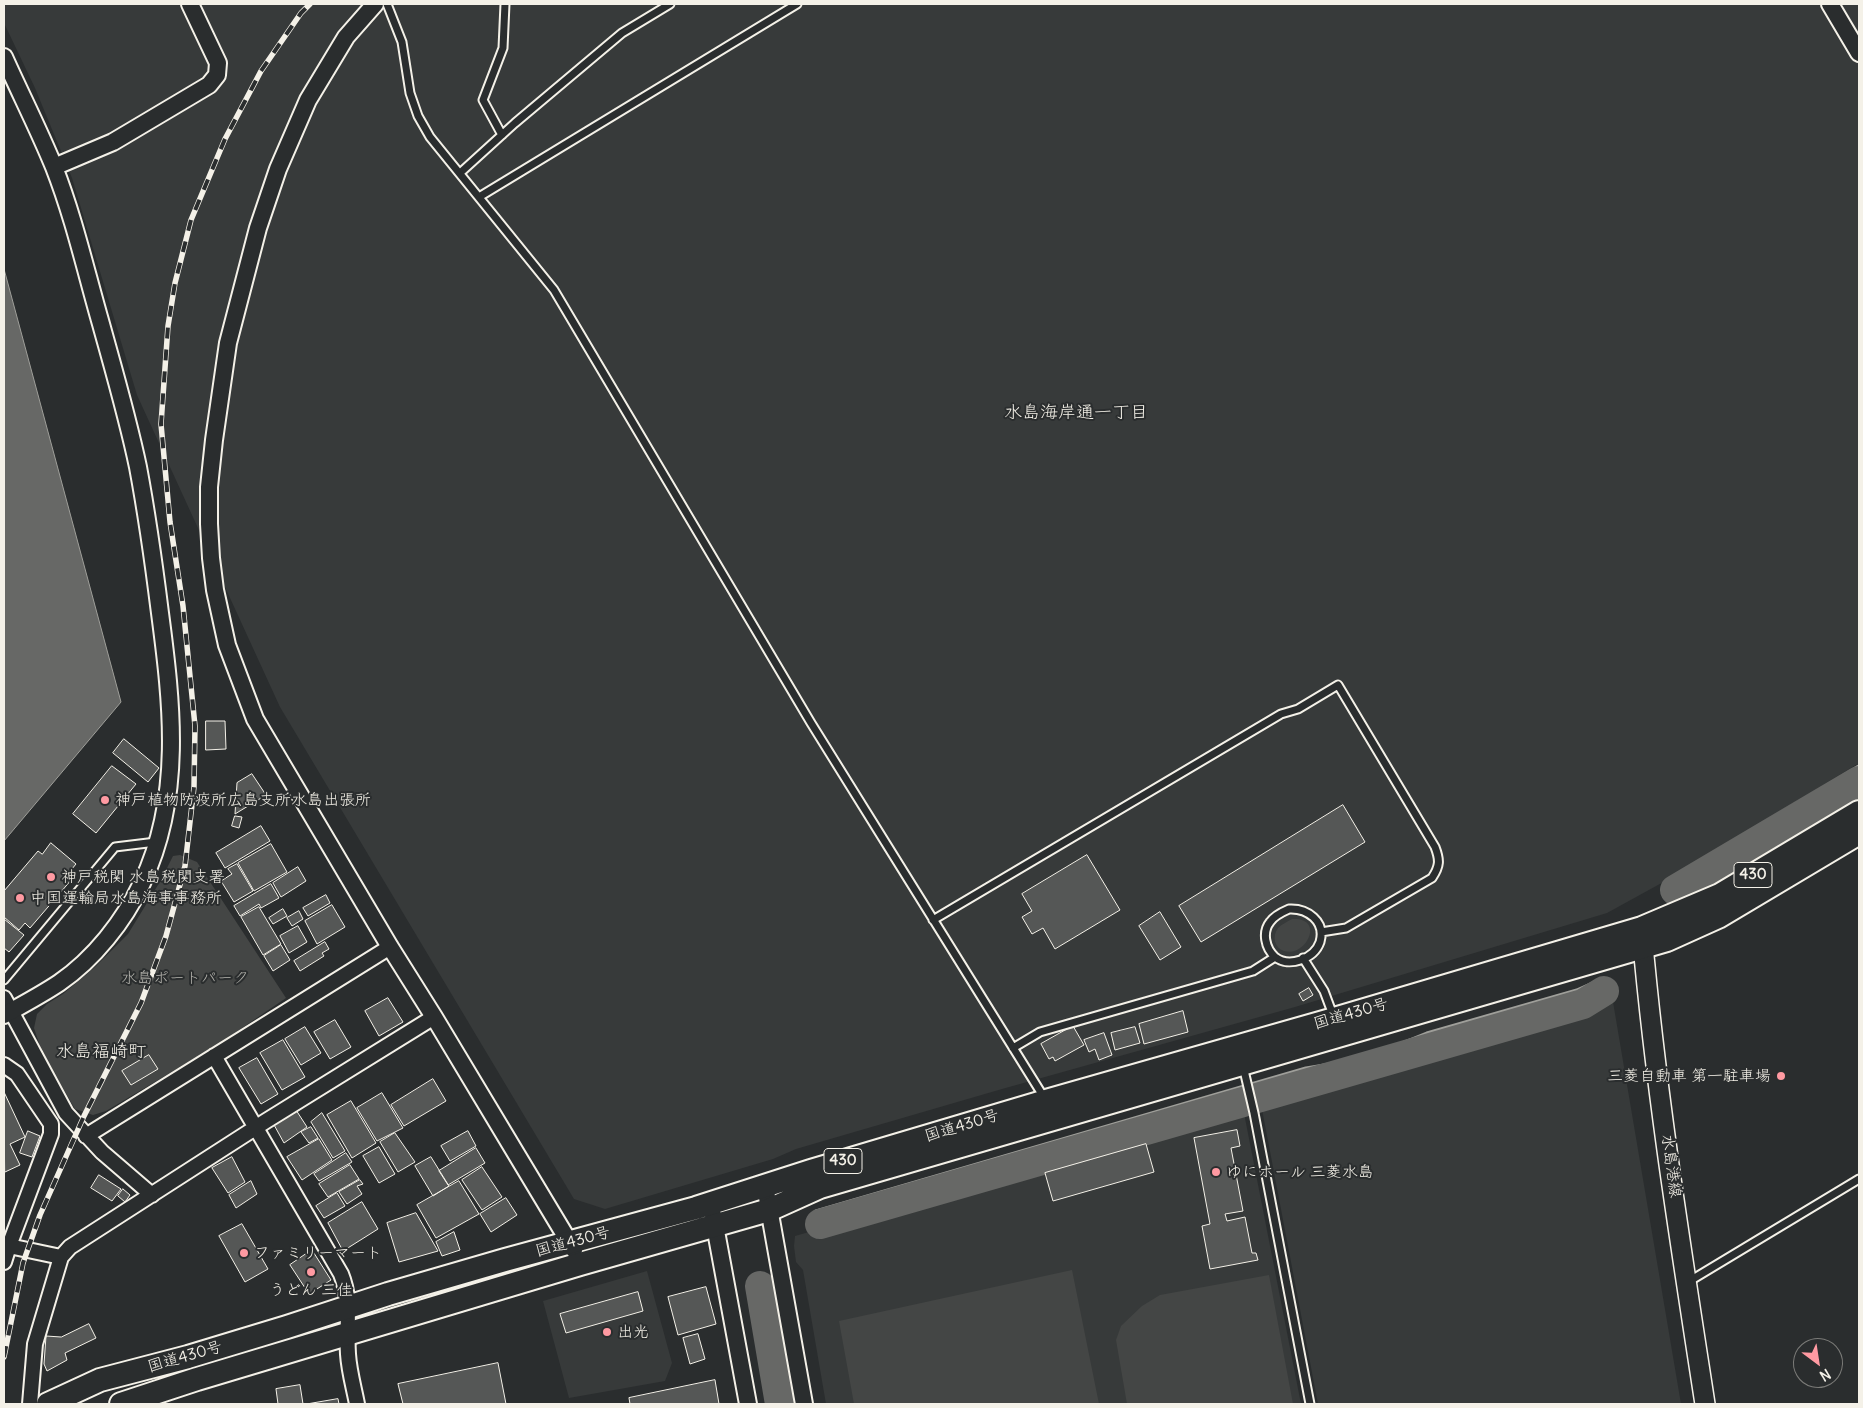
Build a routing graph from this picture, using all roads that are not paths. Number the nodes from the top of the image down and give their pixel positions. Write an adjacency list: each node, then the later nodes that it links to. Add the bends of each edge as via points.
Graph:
1 (190, 4): 11 (street, via 218,63 217,75 209,84 112,142)
2 (375, 4): 20 (street, via 346,37 308,100 278,168 258,228 228,343 209,487 209,524 210,558 221,621 235,669 255,719)
3 (387, 4): 12 (lane, via 402,42 410,94 418,116 430,137)
4 (505, 4): 10 (lane, via 503,48 483,100)
5 (670, 4): 10 (lane, via 622,34)
6 (797, 4): 13 (lane)
7 (1830, 4): 8 (street)
8 (1859, 53)
9 (4, 57): 11 (street)
10 (502, 135): 12 (lane)
11 (54, 167): 16 (street, via 78,239 124,407 138,468 156,578 168,670 172,745 170,782)
12 (460, 173): 13 (lane)
13 (479, 197): 17 (lane, via 554,290 811,723)
14 (1859, 812): 19 (highway, 国道430号 / 430)
15 (1859, 833): 19 (highway, 国道430号 / 430, via 1682,934)
16 (157, 841): 23 (lane, via 116,847); 24 (street, via 143,882 126,914 102,942 60,982)
17 (933, 920): 18 (lane, via 1281,714 1338,685 1435,847 1439,869 1432,878 1346,928); 27 (lane)
18 (1321, 932): 21 (lane, via 1314,916 1298,908 1289,909 1270,920 1266,927 1266,944); 22 (lane, via 1316,949)
19 (1642, 938): 26 (highway, 国道430号 / 430); 45 (main road, 水島港線)
20 (390, 947): 25 (street); 28 (street)
21 (1275, 957): 22 (lane, via 1290,962); 27 (lane, via 1253,971 1040,1032)
22 (1303, 958): 26 (lane, via 1324,991)
23 (4, 980)
24 (6, 1008): 33 (street, via 66,1113)
25 (434, 1017): 32 (street); 40 (street)
26 (1336, 1027): 29 (highway, 国道430号 / 430)
27 (1013, 1048): 31 (lane)
28 (214, 1056): 32 (street); 33 (street)
29 (1242, 1064): 31 (highway, 国道430号 / 430); 54 (lane)
30 (4, 1065): 41 (street, via 17,1074 52,1124)
31 (1049, 1110): 35 (highway, 国道430号 / 430); 38 (highway, 国道430号 / 430, via 820,1187)
32 (256, 1127): 36 (street); 46 (street, via 342,1274)
33 (86, 1136): 36 (street)
34 (1859, 1179): 45 (lane)
35 (765, 1186): 37 (highway, 国道430号 / 430); 38 (street)
36 (152, 1195): 42 (street, via 70,1247)
37 (710, 1203): 39 (street); 40 (highway, 国道430号 / 430)
38 (769, 1210): 39 (highway, 国道430号 / 430); 53 (street)
39 (716, 1226): 44 (highway, 国道430号 / 430); 52 (street)
40 (570, 1243): 44 (street); 46 (highway, 国道430号 / 430)
41 (9, 1246): 42 (street); 43 (street)
42 (61, 1257): 48 (street, via 34,1344)
43 (4, 1262)
44 (580, 1264): 47 (highway, 国道430号 / 430)
45 (1687, 1283): 55 (main road, 水島港線)
46 (349, 1307): 47 (street); 49 (highway, 国道430号 / 430, via 100,1380)
47 (347, 1333): 50 (highway, 国道430号 / 430); 51 (street)
48 (30, 1404)
49 (48, 1404)
50 (120, 1404)
51 (357, 1404)
52 (748, 1404)
53 (804, 1404)
54 (1310, 1404)
55 (1705, 1404)

